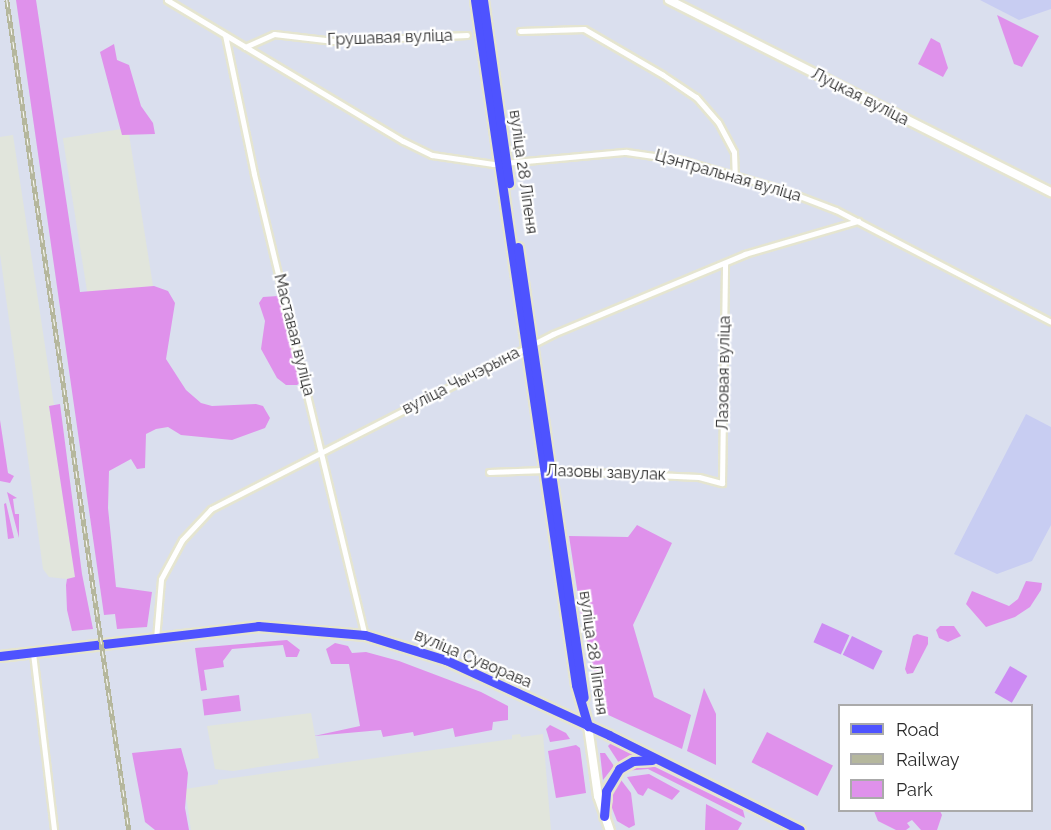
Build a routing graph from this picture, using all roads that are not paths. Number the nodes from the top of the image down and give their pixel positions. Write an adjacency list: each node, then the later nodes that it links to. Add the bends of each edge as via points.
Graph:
1 (167, 0): 6 (street, Цэнтральная вуліца)
2 (475, 0): 9 (main road, вуліца 28 Ліпеня)
3 (483, 0): 9 (main road, вуліца 28 Ліпеня)
4 (669, 0): 11 (main road, Луцкая вуліца)
5 (520, 31): 10 (street, via 584,29 696,97 718,122 734,152)
6 (225, 35): 8 (street, Цэнтральная вуліца); 16 (street, Маставая вуліца, via 254,174)
7 (467, 35): 8 (street, Грушавая вуліца, via 334,41 274,34)
8 (244, 47): 9 (street, Цэнтральная вуліца, via 422,151 454,160)
9 (503, 164): 10 (street, Цэнтральная вуліца, via 634,152 661,155); 15 (main road, вуліца 28 Ліпеня)
10 (735, 175): 12 (street, Цэнтральная вуліца, via 809,199)
11 (1051, 192)
12 (858, 221): 13 (street, вуліца Чычэрына); 14 (street, Цэнтральная вуліца)
13 (724, 262): 15 (street, вуліца Чычэрына); 19 (street, Лазовая вуліца)
14 (1051, 322)
15 (529, 346): 16 (street, вуліца Чычэрына); 17 (main road, вуліца 28 Ліпеня)
16 (322, 450): 20 (street, Маставая вуліца); 21 (street, вуліца Чычэрына, via 200,517 161,579)
17 (548, 470): 18 (street, Лазовы завулак); 19 (street, Лазовы завулак, via 699,477); 24 (main road, вуліца 28 Ліпеня, via 576,685)
18 (489, 472)
19 (722, 483)
20 (365, 635): 21 (main road, вуліца Суворава, via 258,626); 24 (main road, вуліца Суворава, via 446,660)
21 (156, 639): 22 (main road, вуліца Суворава)
22 (33, 653): 23 (main road, вуліца Суворава); 27 (street)
23 (0, 657)
24 (588, 726): 25 (main road, вуліца Суворава); 26 (main road)
25 (669, 765): 26 (main road, via 640,759 620,769 606,791); 29 (main road, вуліца Суворава)
26 (604, 816): 28 (main road)
27 (54, 830)
28 (610, 830)
29 (800, 830)

